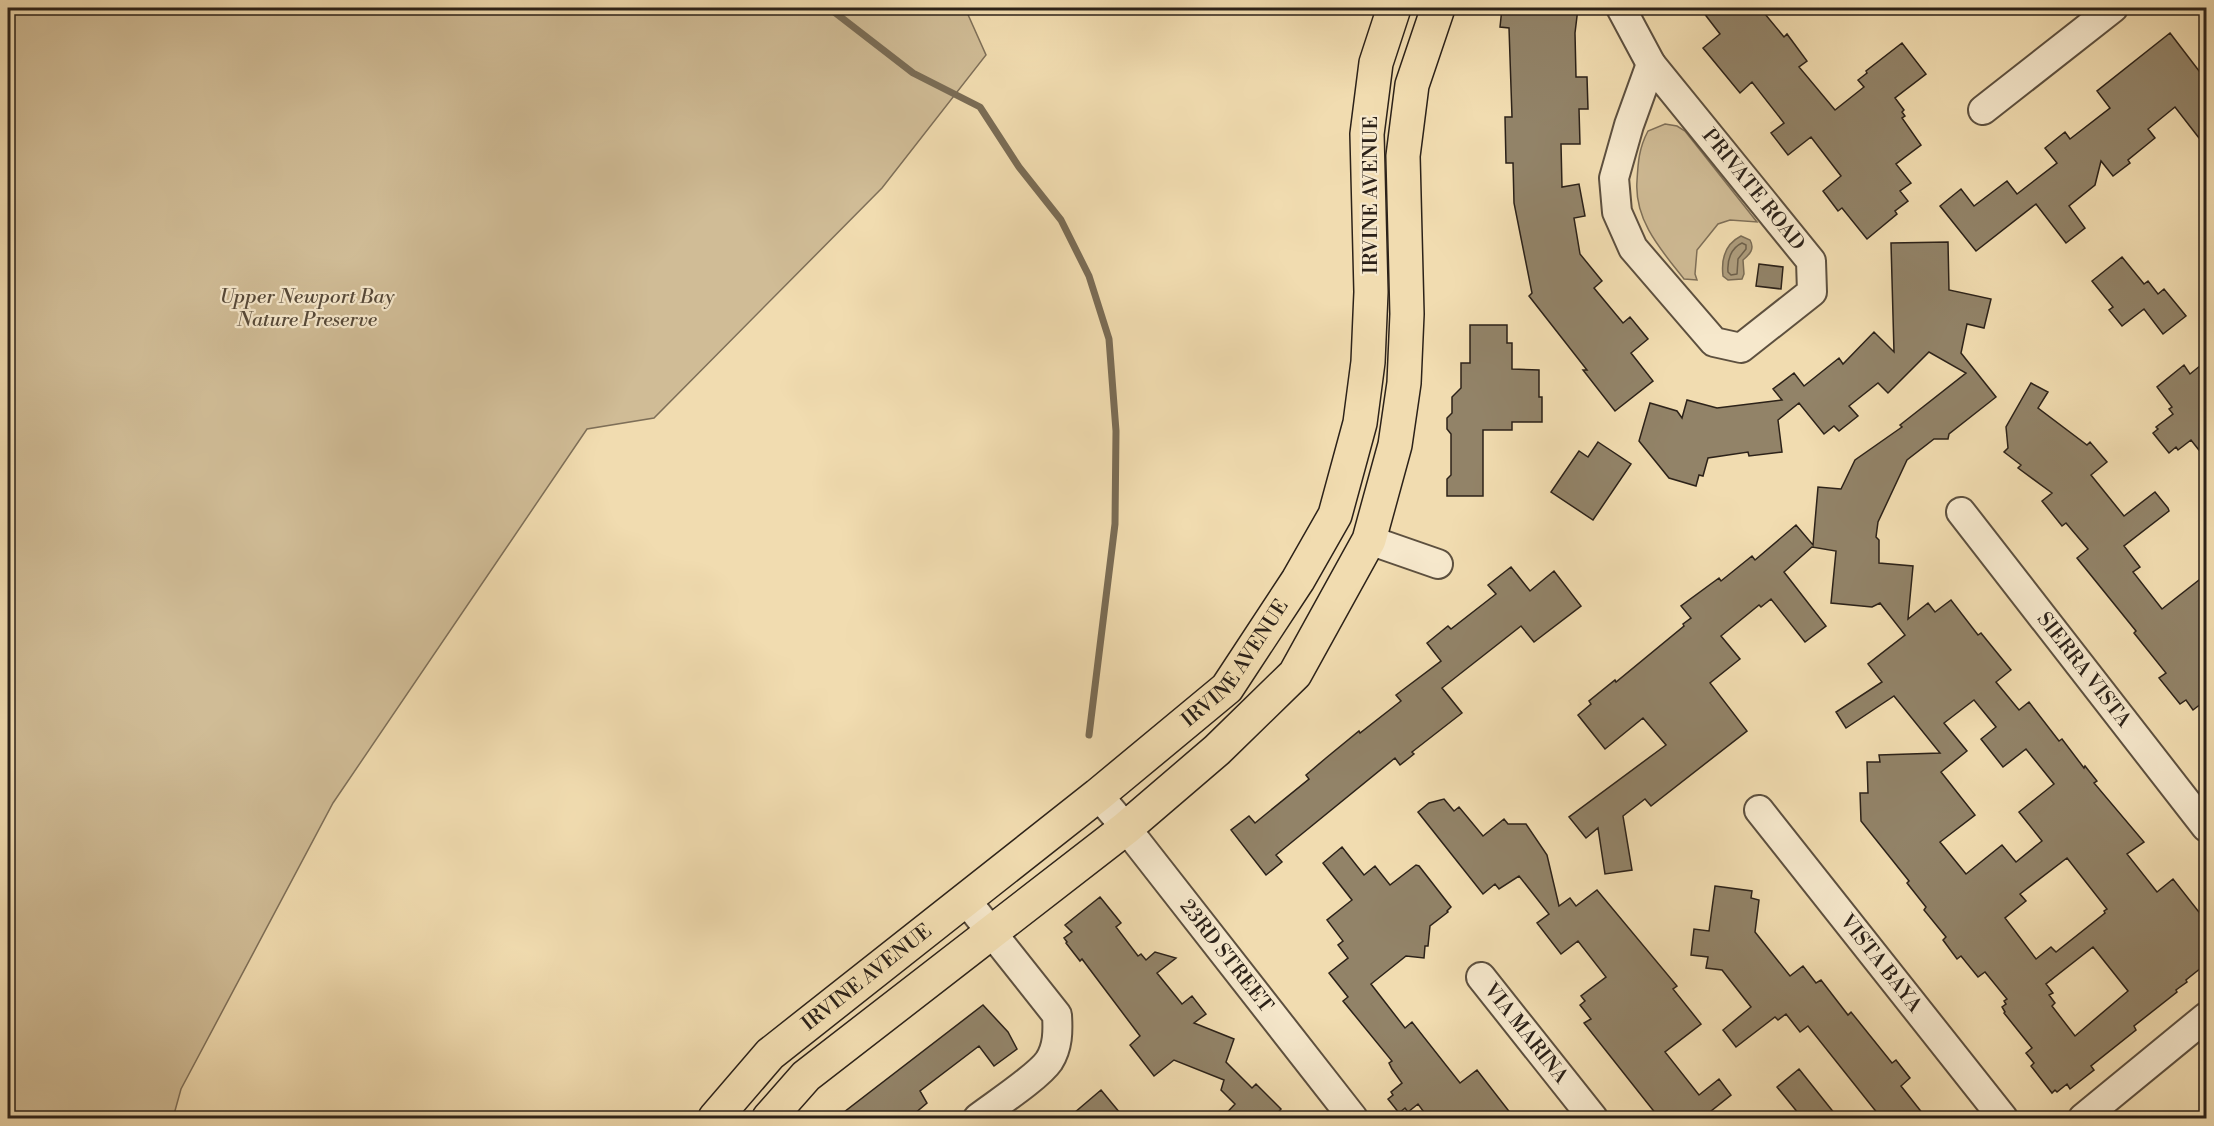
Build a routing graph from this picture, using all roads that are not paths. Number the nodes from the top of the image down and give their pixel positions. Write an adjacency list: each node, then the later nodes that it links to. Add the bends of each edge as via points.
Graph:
1 (1394, 8): 10 (main road, IRVINE AVENUE, via 1376,63 1367,134 1371,292 1368,362 1360,423 1335,514 1227,688)
2 (1438, 8): 8 (main road, IRVINE AVENUE, via 1412,85 1403,156 1407,314 1404,383 1395,445)
3 (1621, 8): 5 (street, PRIVATE ROAD)
4 (2113, 8): 6 (street)
5 (1651, 64): 5 (street, PRIVATE ROAD, via 1614,178 1617,212 1633,248 1714,342 1741,348 1812,292 1811,261)
6 (1983, 110)
7 (1961, 512): 12 (street, SIERRA VISTA)
8 (1369, 540): 9 (street); 13 (main road, IRVINE AVENUE, via 1295,674 1217,750)
9 (1438, 564)
10 (1098, 795): 13 (street, 23RD STREET); 14 (main road, IRVINE AVENUE)
11 (1759, 810): 23 (street, VISTA BAYA)
12 (2206, 827)
13 (1126, 828): 15 (main road, IRVINE AVENUE); 21 (street, 23RD STREET)
14 (965, 899): 15 (street); 18 (main road, IRVINE AVENUE, via 770,1054)
15 (990, 932): 19 (main road, IRVINE AVENUE, via 806,1076); 20 (street, via 1057,1015 1058,1032 1048,1062)
16 (1481, 977): 22 (street, VIA MARINA)
17 (2206, 1017): 24 (street)
18 (715, 1119)
19 (769, 1119)
20 (978, 1119)
21 (1353, 1119)
22 (1593, 1119)
23 (2003, 1119)
24 (2083, 1119)

